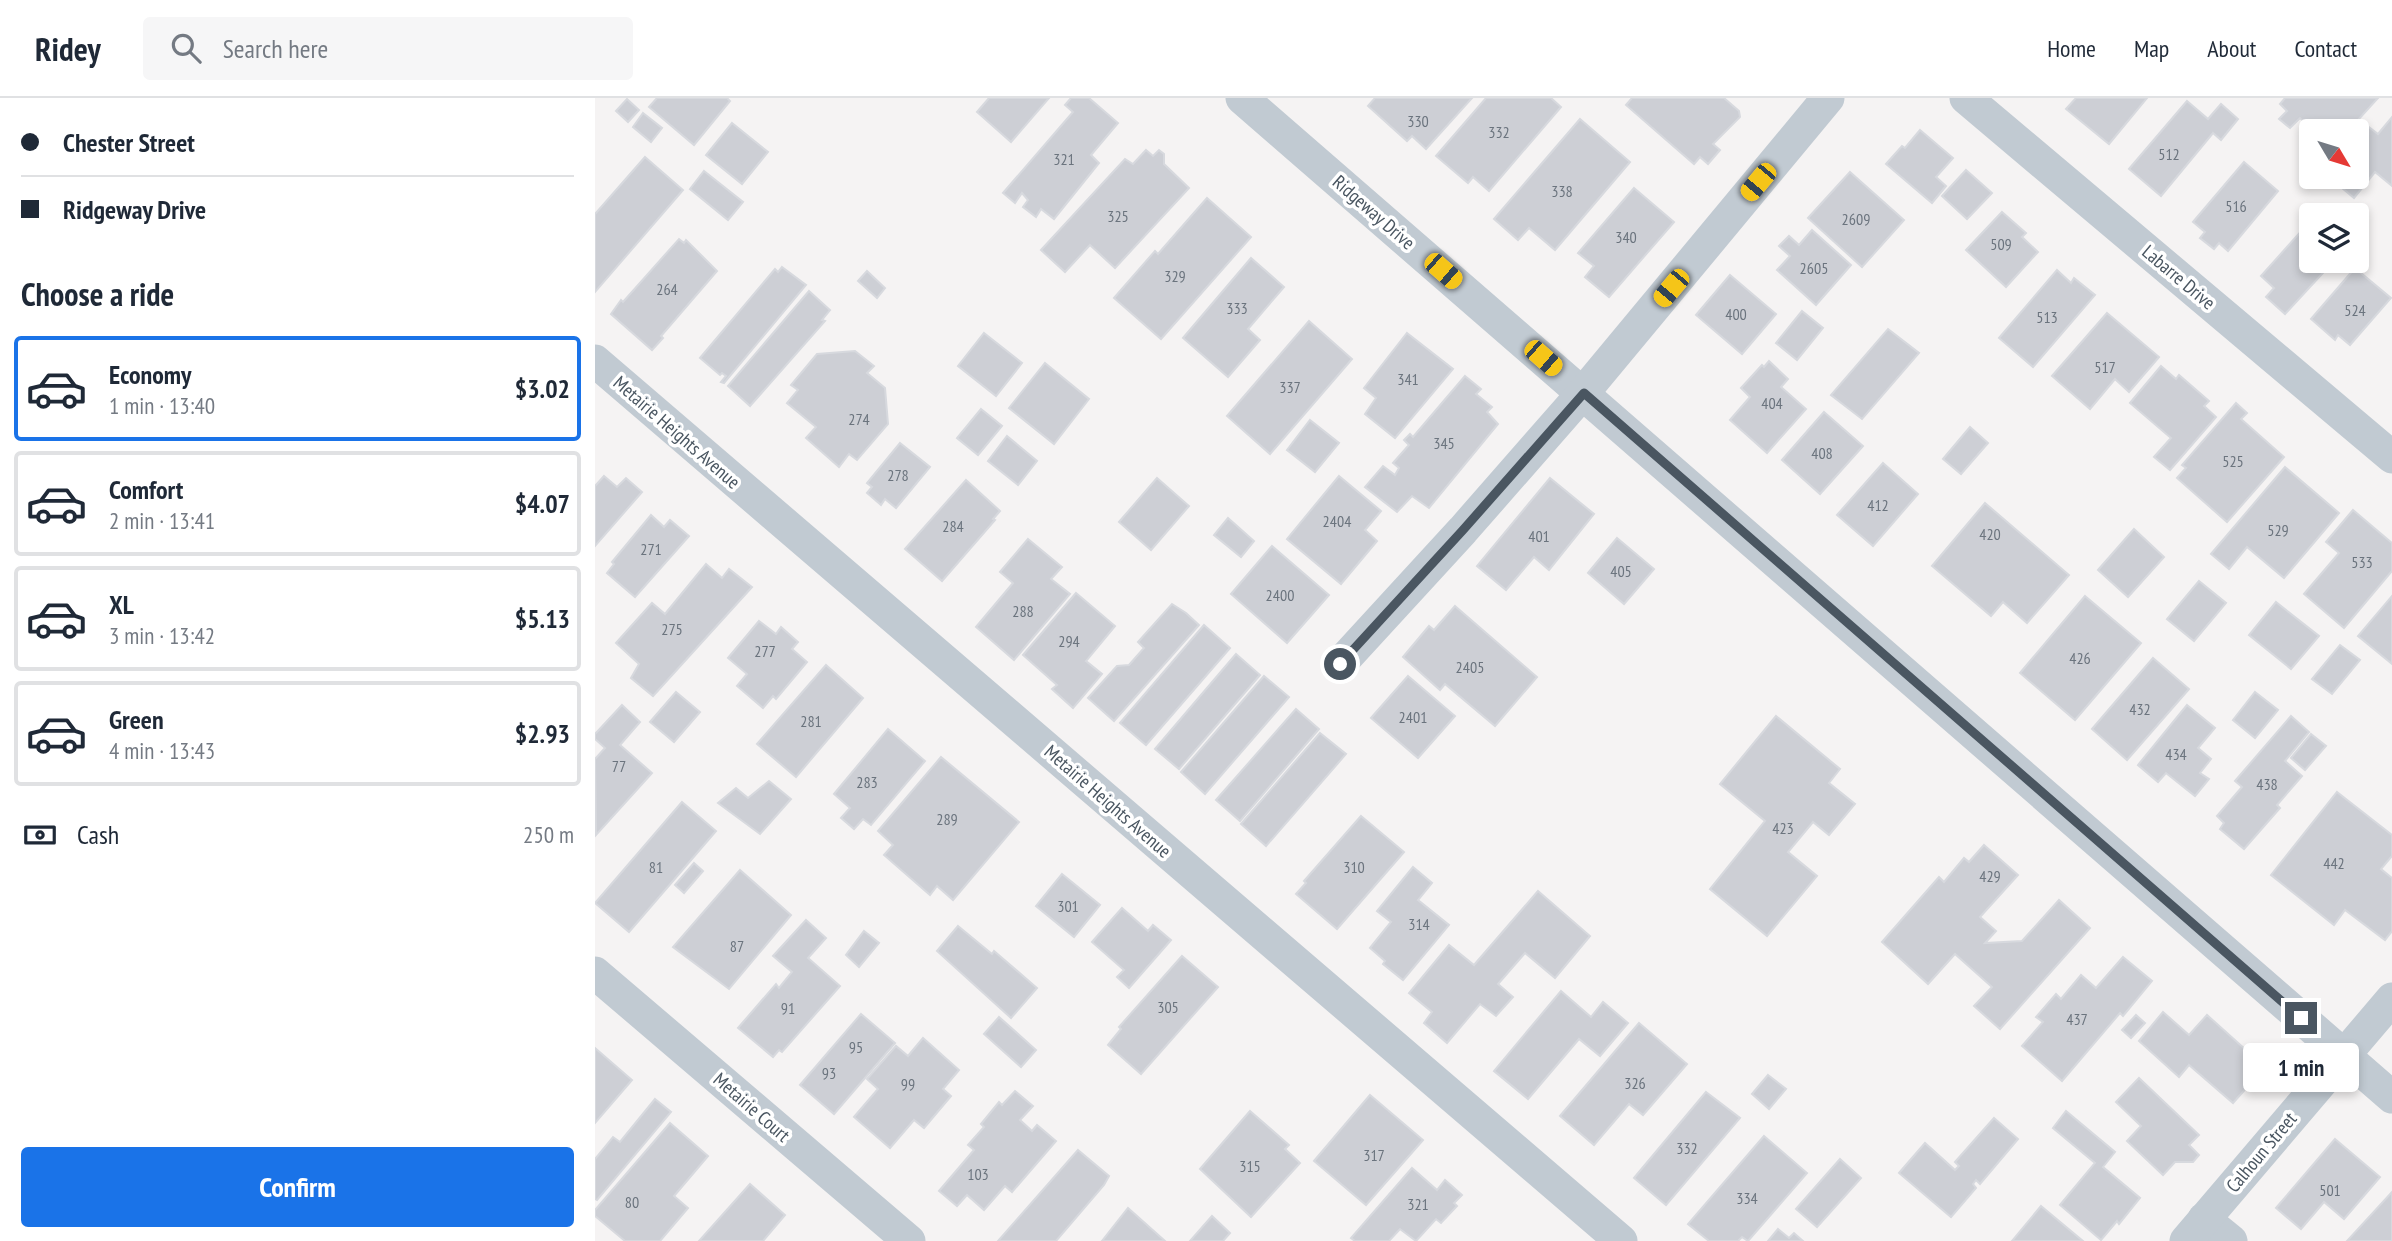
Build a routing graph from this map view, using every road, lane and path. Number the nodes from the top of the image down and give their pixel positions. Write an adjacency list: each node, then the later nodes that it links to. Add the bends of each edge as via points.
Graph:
1 (1242, 98): 5 (street, Ridgeway Drive)
2 (1828, 98): 5 (street)
3 (1966, 98): 6 (street, Labarre Drive)
4 (595, 361): 14 (street, Metairie Heights Avenue)
5 (1584, 393): 7 (street); 10 (street, Ridgeway Drive)
6 (2392, 457)
7 (1340, 664)
8 (595, 973): 13 (street, Metairie Court)
9 (2392, 999): 10 (street, Calhoun Street)
10 (2343, 1055): 11 (street, Ridgeway Drive); 12 (street, Calhoun Street)
11 (2392, 1097)
12 (2195, 1230): 15 (street)
13 (909, 1241)
14 (1621, 1241)
15 (2231, 1241)

